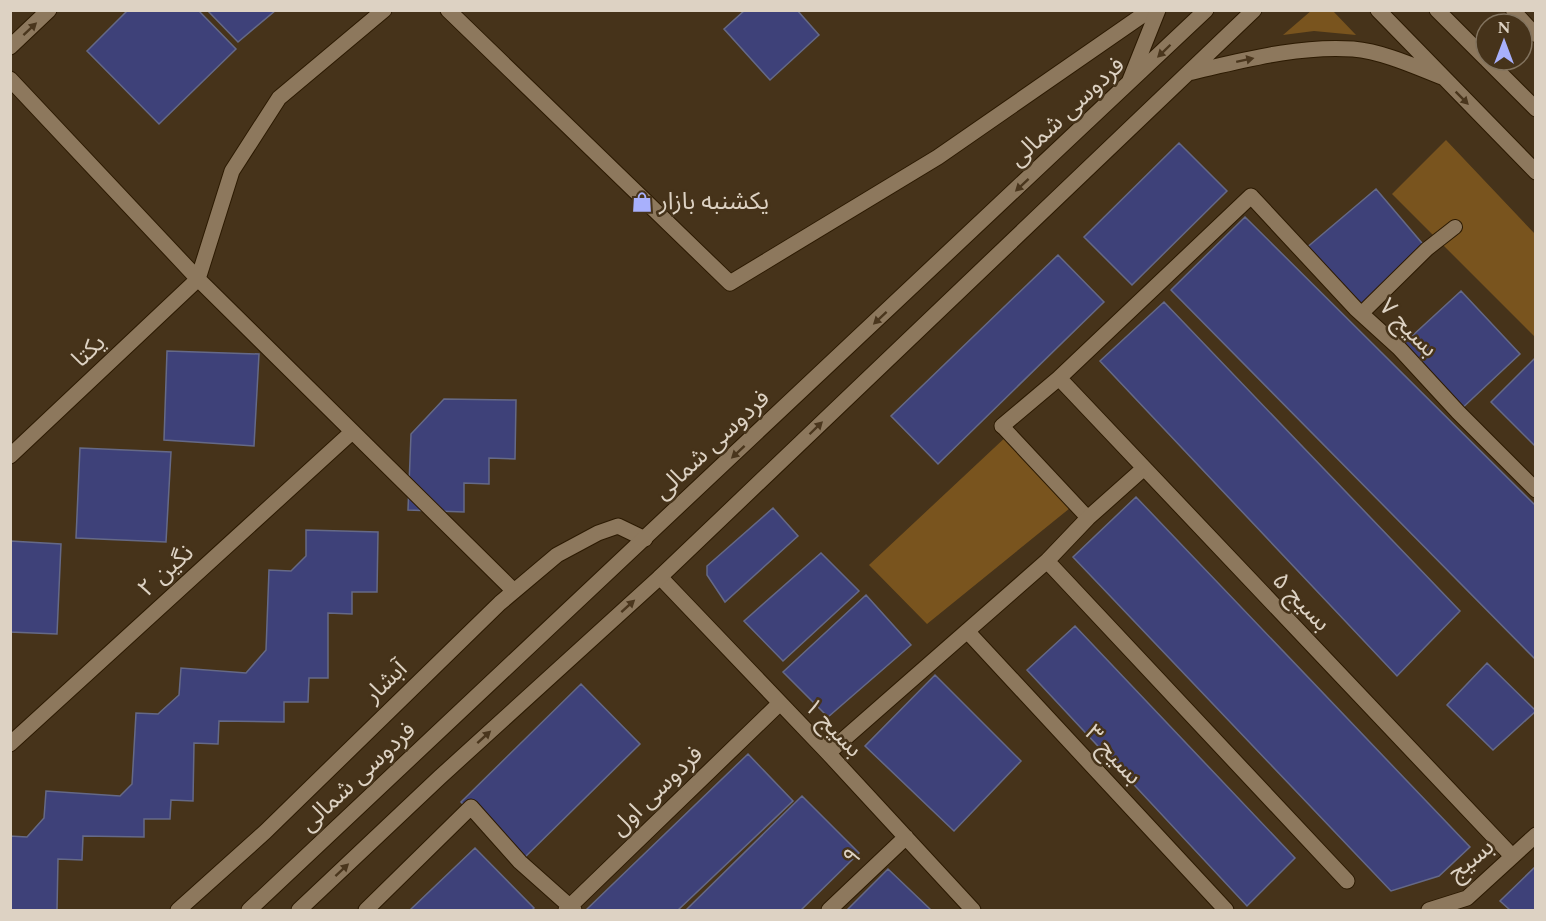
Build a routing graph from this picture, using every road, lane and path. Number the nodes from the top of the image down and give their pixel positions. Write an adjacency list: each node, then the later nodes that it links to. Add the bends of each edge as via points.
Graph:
1 (49, 10): 12 (street, one-way to 1)
2 (384, 10): 22 (street, via 279,98 232,171)
3 (447, 10): 4 (street, via 730,283 938,157)
4 (1150, 10)
5 (1158, 10): 18 (street)
6 (1206, 10): 18 (street, فردوسی شمالی, one-way to 18)
7 (1254, 10): 15 (street)
8 (1378, 10): 16 (street)
9 (1437, 10): 13 (street)
10 (1513, 10): 11 (lane)
11 (1536, 35)
12 (10, 47)
13 (1474, 48)
14 (1498, 72): 19 (street)
15 (1188, 73): 16 (street, one-way to 16, via 1268,56 1354,49 1395,58); 33 (street, one-way to 15)
16 (1442, 77): 20 (street, one-way to 20)
17 (10, 79): 22 (street)
18 (1127, 86): 31 (street, فردوسی شمالی, one-way to 31)
19 (1536, 109)
20 (1536, 172)
21 (1455, 227): 23 (lane)
22 (198, 279): 26 (street); 27 (street, یکتا)
23 (1362, 313): 24 (street, بسیج ۷, via 1251,196); 29 (street, بسیج ۷)
24 (1059, 378): 25 (street); 28 (street, بسیج ۵)
25 (1002, 426): 30 (lane)
26 (352, 432): 34 (street); 37 (street, نگین ۲)
27 (10, 456)
28 (1143, 469): 30 (street); 41 (street, بسیج ۵)
29 (1536, 490)
30 (1088, 518): 32 (street)
31 (645, 539): 34 (street, آبشار, via 618,526 598,532 557,555); 45 (street, فردوسی شمالی)
32 (1047, 561): 35 (street); 42 (street)
33 (660, 577): 36 (street, بسیج ۱); 46 (street, one-way to 33)
34 (514, 591): 44 (street, آبشار, via 265,832)
35 (967, 631): 38 (street); 50 (street, بسیج ۳)
36 (779, 704): 38 (street, بسیج ۱); 43 (street, فردوسی اول)
37 (10, 744)
38 (828, 753): 40 (street, بسیج ۱)
39 (1536, 835): 41 (street, بسیج)
40 (906, 837): 48 (street, ۹); 49 (street, بسیج ۱)
41 (1512, 856): 51 (street, بسیج, via 1467,898)
42 (1347, 881)
43 (570, 909): 47 (street, via 520,862 471,807)
44 (178, 910)
45 (249, 910)
46 (300, 910)
47 (366, 910)
48 (829, 910)
49 (973, 910)
50 (1226, 910)
51 (1429, 910)

